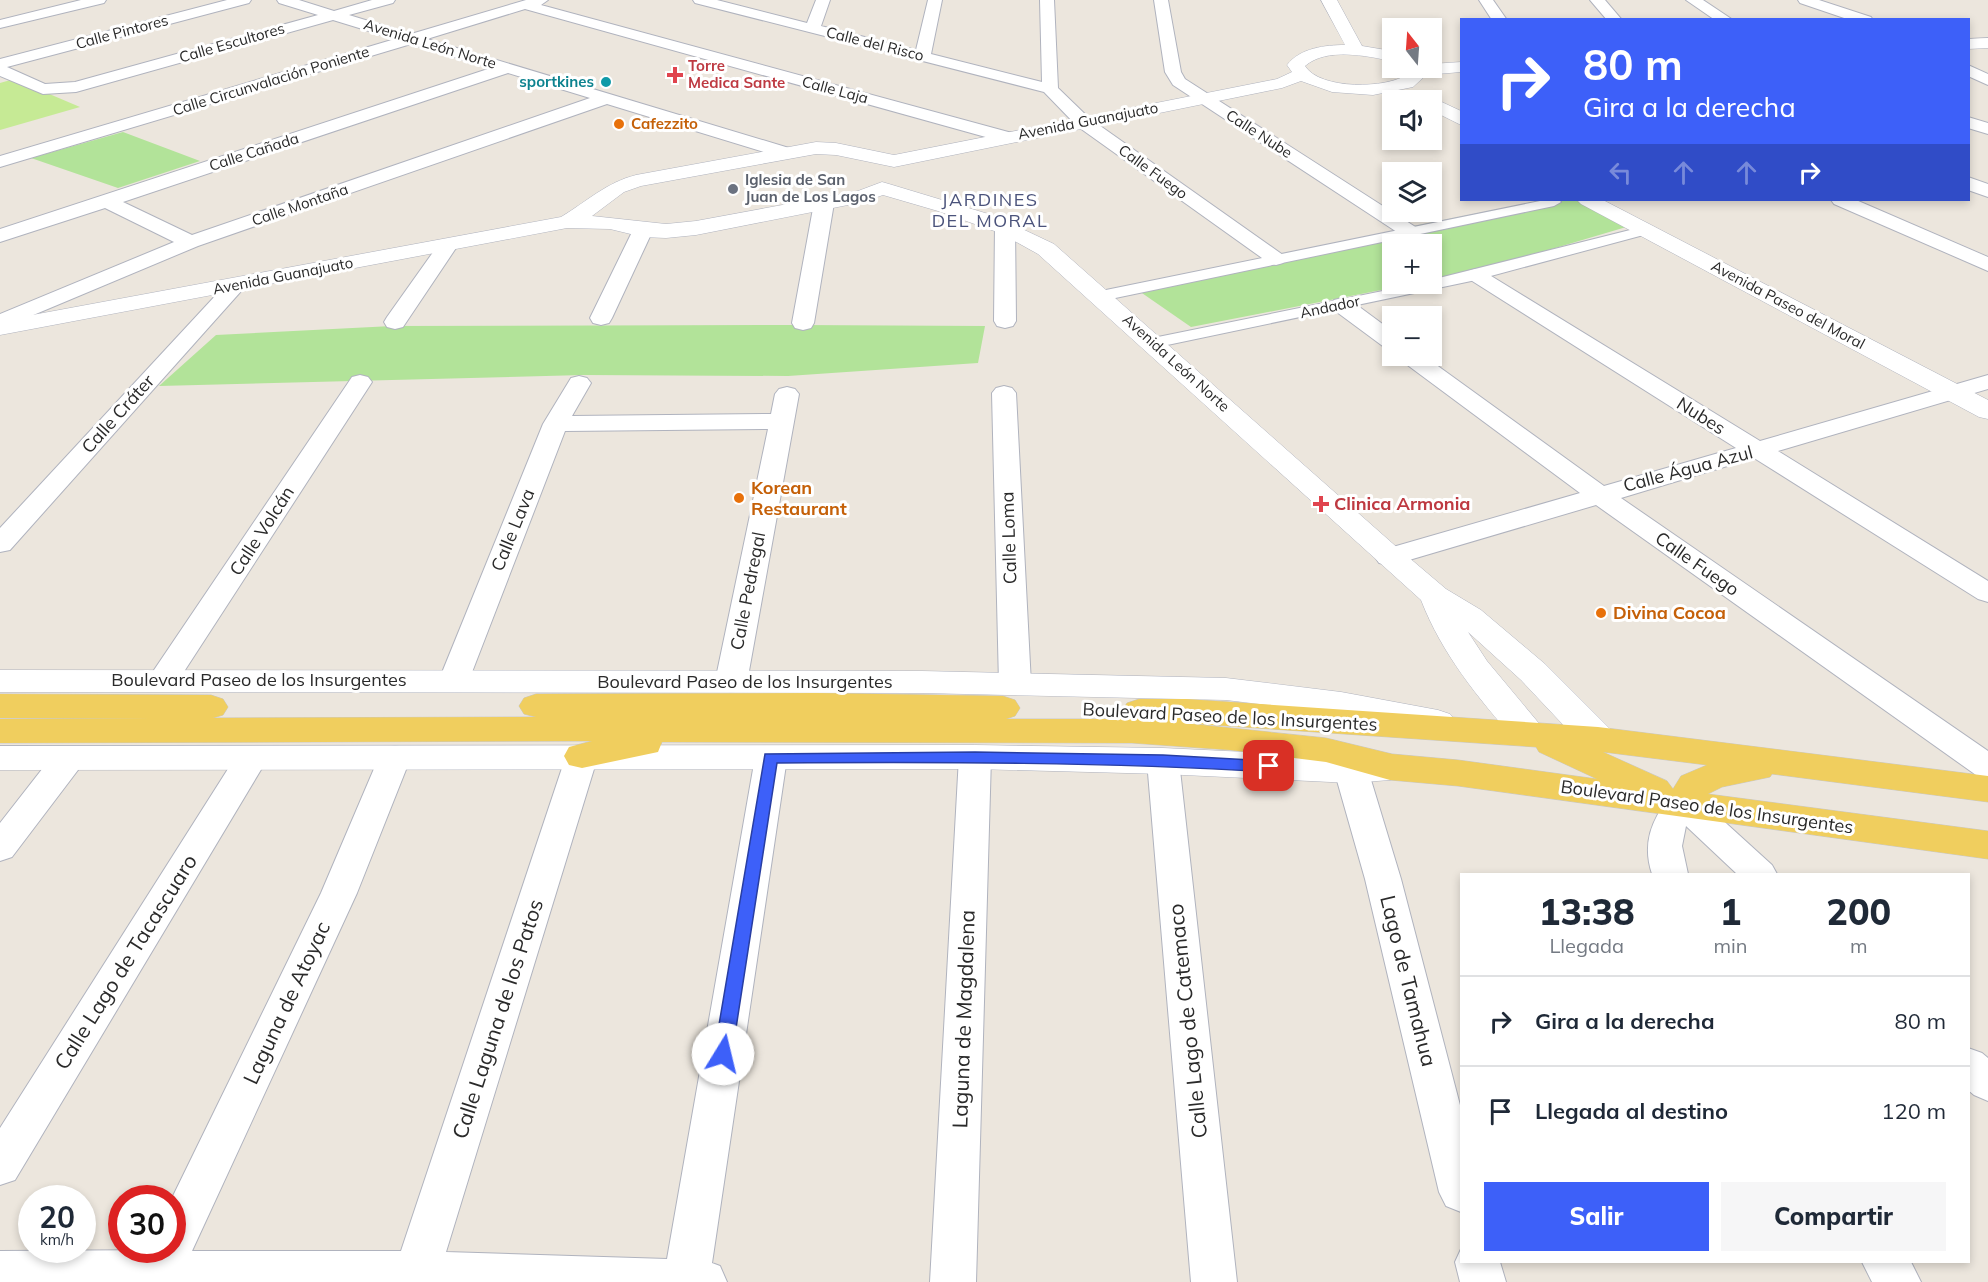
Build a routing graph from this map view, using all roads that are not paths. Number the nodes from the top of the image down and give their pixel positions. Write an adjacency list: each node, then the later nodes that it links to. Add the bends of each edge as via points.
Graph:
1 (99, 0): 21 (street)
2 (244, 0): 32 (street, Calle Pintores)
3 (284, 0): 16 (street, Avenida León Norte)
4 (388, 0): 16 (street, Calle Escultores)
5 (823, 0): 22 (street)
6 (935, 0): 30 (street)
7 (1047, 0): 44 (street)
8 (1161, 0): 48 (street, Calle Nube, via 1175,77)
9 (1486, 0): 17 (street)
10 (1597, 0): 18 (street)
11 (1693, 0): 19 (street)
12 (1805, 0): 20 (street)
13 (710, 1): 22 (street, Calle del Risco)
14 (534, 2): 24 (street, Calle Circunvalación Poniente); 56 (street, Calle Laja)
15 (1319, 3): 28 (street)
16 (334, 15): 24 (street, Avenida León Norte); 37 (street, Calle Escultores, via 76,87 43,89)
17 (1499, 18)
18 (1613, 18)
19 (1723, 18)
20 (1860, 18)
21 (0, 24)
22 (813, 28): 30 (street, Calle del Risco)
23 (1326, 30): 27 (street)
24 (411, 38): 36 (street, Avenida León Norte); 60 (street, Calle Circunvalación Poniente)
25 (1988, 41): 26 (street)
26 (1970, 42)
27 (1335, 50): 28 (street); 39 (street, via 1300,60 1296,65)
28 (1356, 50): 29 (street)
29 (1382, 55)
30 (923, 56): 44 (street, Calle del Risco)
31 (1460, 62): 33 (street)
32 (0, 64)
33 (1442, 64)
34 (1442, 67): 35 (street)
35 (1460, 67)
36 (508, 68): 47 (street, Avenida León Norte); 65 (street, Calle Cañada)
37 (0, 70)
38 (1970, 71): 41 (street)
39 (1301, 75): 42 (street, Avenida Guanajuato); 43 (street)
40 (1414, 78): 46 (street)
41 (1988, 80)
42 (1282, 83): 43 (street, Avenida Guanajuato); 48 (street, Avenida Guanajuato)
43 (1319, 83): 45 (street)
44 (1050, 89): 51 (street, Calle Fuego)
45 (1384, 90)
46 (1403, 90)
47 (604, 99): 58 (street, Avenida León Norte); 77 (street, Calle Montaña)
48 (1204, 99): 51 (street, Avenida Guanajuato); 75 (street, Calle Nube)
49 (1442, 110): 50 (street)
50 (1460, 119)
51 (1083, 122): 56 (street, Avenida Guanajuato); 79 (street, Calle Fuego)
52 (1442, 122): 55 (street)
53 (1970, 123): 54 (street)
54 (1988, 129)
55 (1460, 131)
56 (1006, 138): 59 (street, Avenida Guanajuato)
57 (841, 150): 58 (street, Avenida Guanajuato); 59 (street, Avenida Guanajuato); 62 (street)
58 (783, 152): 64 (street, Avenida Guanajuato, via 636,181)
59 (894, 160): 62 (street, via 883,171)
60 (0, 162)
61 (1970, 184): 63 (street)
62 (882, 188): 70 (street, Avenida Guanajuato); 72 (street, Avenida León Norte)
63 (1988, 191)
64 (608, 194): 71 (street, Avenida Guanajuato, via 596,206); 73 (street, Avenida Guanajuato, via 612,212)
65 (106, 201): 76 (street, Calle Cañada); 77 (street)
66 (1590, 201): 74 (street, Avenida Paseo del Moral)
67 (1614, 201): 96 (street, Avenida Paseo del Moral)
68 (1843, 201): 80 (street)
69 (1554, 202): 75 (street)
70 (824, 203): 73 (street, Avenida Guanajuato, via 696,228); 89 (street)
71 (567, 222): 73 (street, Avenida Guanajuato, via 610,223); 78 (street, Avenida Guanajuato)
72 (1005, 226): 83 (street, Avenida León Norte, via 1046,249); 86 (street)
73 (643, 230): 85 (street)
74 (1646, 230): 81 (street, Andador); 96 (street, Avenida Paseo del Moral)
75 (1410, 232): 79 (street)
76 (0, 236)
77 (192, 242): 87 (street, Calle Montaña)
78 (448, 245): 82 (street, Avenida Guanajuato); 88 (street)
79 (1275, 259): 83 (street)
80 (1988, 265)
81 (1476, 274): 84 (street, Andador); 102 (street, Nubes)
82 (236, 285): 90 (street, Avenida Guanajuato); 104 (street, Calle Cráter)
83 (1101, 296): 92 (street, Avenida León Norte)
84 (1342, 305): 91 (street); 92 (street, Andador)
85 (601, 318)
86 (1005, 321)
87 (0, 322)
88 (395, 322)
89 (803, 323)
90 (0, 328)
91 (1382, 335)
92 (1153, 343): 105 (street, Avenida León Norte)
93 (1424, 366): 103 (street, Calle Fuego)
94 (360, 382): 108 (street, Calle Volcán)
95 (579, 383): 101 (street, Calle Lava)
96 (1976, 389): 99 (street, Avenida Paseo del Moral); 102 (street, Calle Água Azul)
97 (1004, 393): 112 (street, Calle Loma)
98 (787, 394): 100 (street, Calle Pedregal)
99 (1988, 411)
100 (782, 421): 101 (street); 110 (street, Calle Pedregal)
101 (555, 424): 109 (street, Calle Lava)
102 (1756, 450): 103 (street, Calle Água Azul); 106 (street, Nubes)
103 (1598, 494): 105 (street, Calle Água Azul); 128 (street, Calle Fuego)
104 (0, 544)
105 (1389, 557): 107 (street, Avenida León Norte)
106 (1988, 593)
107 (1435, 596): 118 (street, Avenida León Norte, via 1455,640 1476,672); 119 (street, Avenida León Norte, via 1470,617 1533,672)
108 (163, 680): 109 (street, Boulevard Paseo de los Insurgentes); 113 (street, Boulevard Paseo de los Insurgentes)
109 (454, 681): 110 (street, Boulevard Paseo de los Insurgentes)
110 (731, 682): 111 (street, Boulevard Paseo de los Insurgentes)
111 (922, 682): 112 (street, Boulevard Paseo de los Insurgentes); 114 (main road)
112 (1015, 684): 117 (street, Boulevard Paseo de los Insurgentes, via 1226,689 1341,703)
113 (9, 694): 114 (main road, Boulevard Paseo de los Insurgentes)
114 (816, 705): 117 (main road, Boulevard Paseo de los Insurgentes, via 1186,711)
115 (0, 730): 116 (main road, Boulevard Paseo de los Insurgentes)
116 (712, 730): 120 (main road); 129 (main road, Boulevard Paseo de los Insurgentes, via 1132,731 1315,749)
117 (1487, 731): 118 (main road, Boulevard Paseo de los Insurgentes)
118 (1529, 733): 119 (main road, Boulevard Paseo de los Insurgentes); 133 (main road)
119 (1598, 739): 130 (main road, Boulevard Paseo de los Insurgentes)
120 (582, 756): 121 (street, Boulevard Paseo de los Insurgentes); 126 (street, Boulevard Paseo de los Insurgentes); 148 (street, Calle Laguna de los Patos)
121 (396, 757): 125 (street, Boulevard Paseo de los Insurgentes); 143 (street, Laguna de Atoyac, via 339,892)
122 (975, 757): 126 (street, Boulevard Paseo de los Insurgentes); 127 (street, Boulevard Paseo de los Insurgentes); 151 (street, Laguna de Magdalena)
123 (0, 758): 124 (street, Boulevard Paseo de los Insurgentes)
124 (69, 758): 125 (street, Boulevard Paseo de los Insurgentes); 135 (street)
125 (252, 758): 141 (street, Calle Lago de Tacascuaro)
126 (771, 758): 149 (street)
127 (1163, 760): 131 (street, Boulevard Paseo de los Insurgentes); 152 (street, Calle Lago de Catemaco)
128 (1988, 766)
129 (1390, 767): 131 (street, Boulevard Paseo de los Insurgentes); 133 (main road, Boulevard Paseo de los Insurgentes)
130 (1833, 768): 132 (main road, Boulevard Paseo de los Insurgentes); 133 (main road, via 1763,767 1714,776 1694,785)
131 (1351, 771): 142 (street, Lago de Tamahua, via 1383,879)
132 (1988, 789)
133 (1683, 804): 134 (main road, Boulevard Paseo de los Insurgentes); 136 (street, via 1668,826 1663,852); 137 (street)
134 (1988, 845)
135 (0, 848)
136 (1670, 873)
137 (1758, 873)
138 (1970, 1067): 140 (street)
139 (1970, 1082): 140 (street)
140 (1988, 1084)
141 (0, 1166)
142 (1460, 1188)
143 (186, 1218)
144 (165, 1263): 147 (street); 148 (street)
145 (1478, 1263): 153 (street)
146 (1886, 1263): 154 (street)
147 (0, 1273)
148 (416, 1278): 149 (street)
149 (686, 1282): 150 (street)
150 (704, 1282)
151 (953, 1282)
152 (1214, 1282)
153 (1483, 1282)
154 (1898, 1282)

